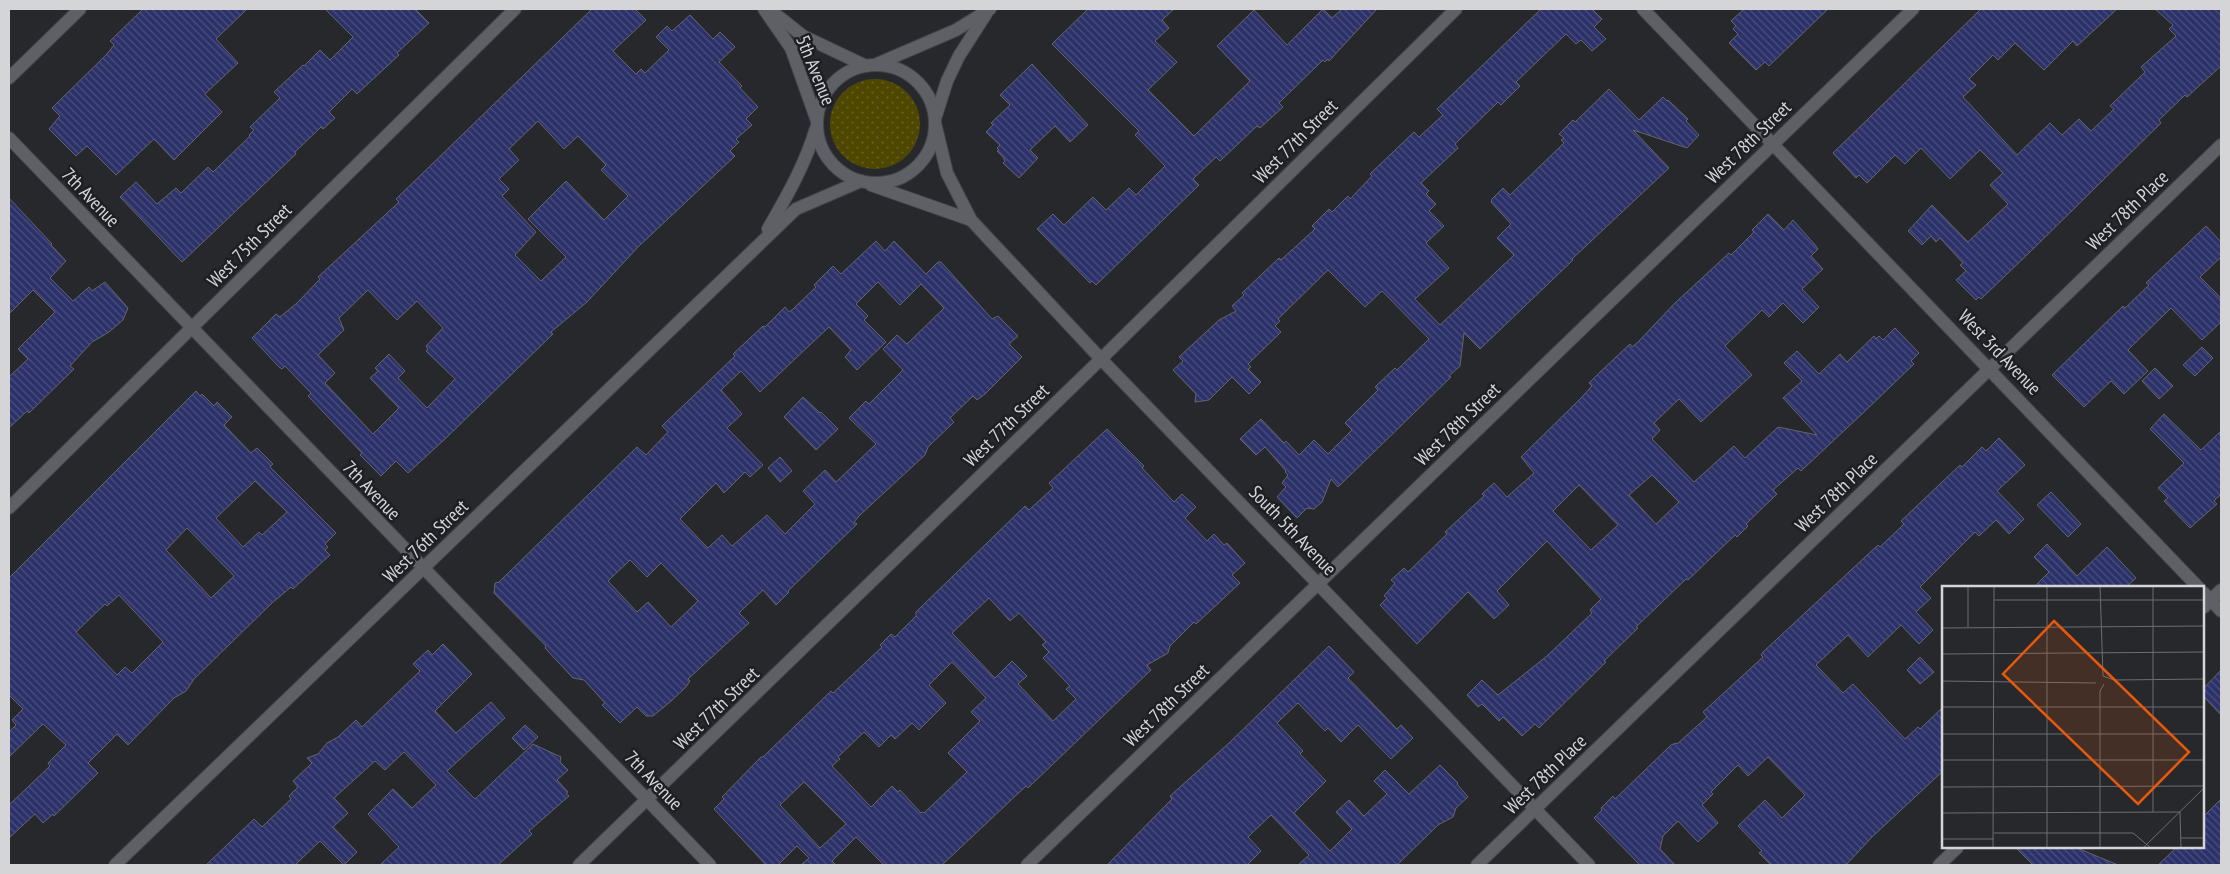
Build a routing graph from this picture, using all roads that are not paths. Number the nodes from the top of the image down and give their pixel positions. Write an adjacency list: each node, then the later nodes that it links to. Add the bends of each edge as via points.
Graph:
1 (80, 9): 10 (street)
2 (515, 9): 19 (street, West 75th Street)
3 (764, 9): 12 (street, 5th Avenue, via 791,48)
4 (769, 9): 9 (street, 5th Avenue, via 803,36)
5 (989, 9): 9 (street, via 956,30); 11 (street, via 947,81)
6 (1456, 9): 20 (street, West 77th Street)
7 (1643, 9): 14 (street, West 3rd Avenue)
8 (1913, 9): 14 (street, West 78th Street)
9 (870, 65): 11 (street, via 892,67 909,74 932,102); 12 (street, via 851,71 827,91)
10 (9, 78)
11 (935, 122): 16 (street, via 926,157 914,170 882,183); 17 (street, South 5th Avenue, via 947,174)
12 (817, 124): 16 (street, via 821,144 830,160 844,173); 18 (street, West 76th Street, via 810,150 794,185)
13 (9, 138): 19 (street, 7th Avenue)
14 (1774, 143): 21 (street, West 3rd Avenue); 24 (street, West 78th Street)
15 (2221, 145): 21 (street, West 78th Place)
16 (863, 181): 17 (street, South 5th Avenue); 18 (street, West 76th Street, via 796,209)
17 (971, 220): 20 (street, South 5th Avenue)
18 (760, 242): 23 (street, West 76th Street)
19 (190, 328): 22 (street, West 75th Street); 23 (street, 7th Avenue)
20 (1101, 358): 24 (street, South 5th Avenue); 29 (street, West 77th Street)
21 (1990, 369): 25 (street, West 3rd Avenue); 30 (street, West 78th Place)
22 (9, 508)
23 (423, 570): 29 (street, 7th Avenue); 32 (street, West 76th Street)
24 (1318, 584): 30 (street, South 5th Avenue); 35 (street, West 78th Street)
25 (2197, 586)
26 (2221, 590): 27 (street)
27 (2206, 600): 28 (street)
28 (2221, 611)
29 (648, 800): 33 (street, West 77th Street); 34 (street, 7th Avenue)
30 (1536, 809): 36 (street, West 78th Place); 37 (street, South 5th Avenue)
31 (1956, 849): 38 (street)
32 (115, 865)
33 (579, 865)
34 (710, 865)
35 (1027, 865)
36 (1477, 865)
37 (1589, 865)
38 (1939, 865)

